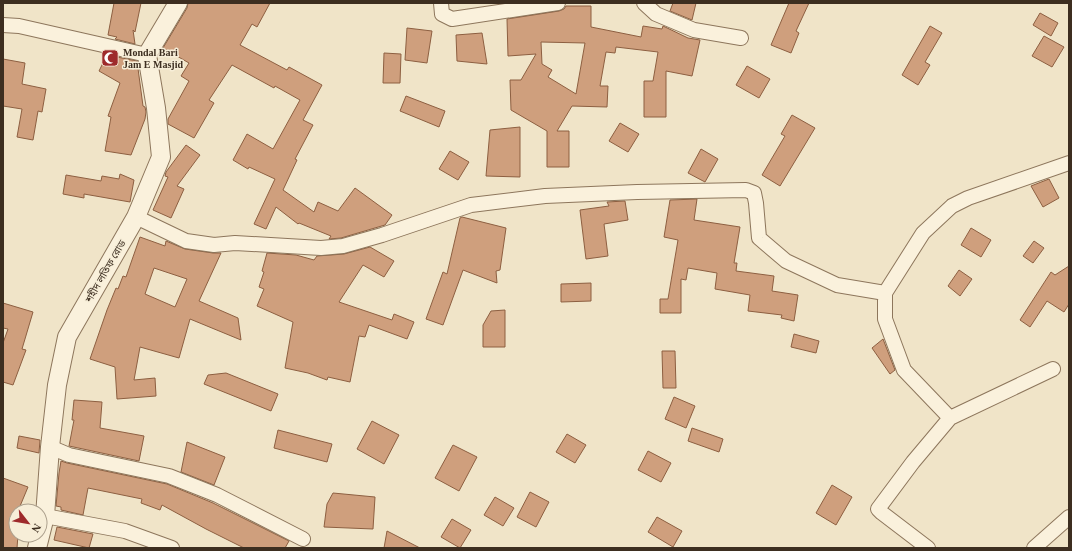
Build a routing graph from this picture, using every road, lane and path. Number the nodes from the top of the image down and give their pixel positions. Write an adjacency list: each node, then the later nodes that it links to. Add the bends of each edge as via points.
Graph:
1 (178, 3): 7 (street)
2 (441, 3): 3 (street, via 442,14 452,19)
3 (558, 3)
4 (644, 3): 6 (street, via 656,14 694,30)
5 (3, 25): 7 (street, via 19,26)
6 (741, 38)
7 (147, 55): 9 (street, শহীদ লতিফ রোড, via 161,157)
8 (1069, 164): 10 (street, via 968,198 952,206 923,233)
9 (136, 217): 10 (street, via 186,241 214,245 235,243 321,248 343,246 382,235 471,205 545,196 746,190 754,194 759,238 786,261 837,285); 13 (street, শহীদ লতিফ রোড, via 67,337 57,385)
10 (885, 293): 12 (street, via 886,319 904,370)
11 (1053, 369): 12 (street)
12 (950, 418): 19 (street, via 878,509)
13 (50, 447): 14 (street, শহীদ লতিফ রোড); 17 (street, via 69,455 168,476 217,495)
14 (46, 503)
15 (48, 517): 18 (street, via 125,531)
16 (1069, 517): 20 (street)
17 (303, 539)
18 (172, 548)
19 (928, 548)
20 (1034, 548)

